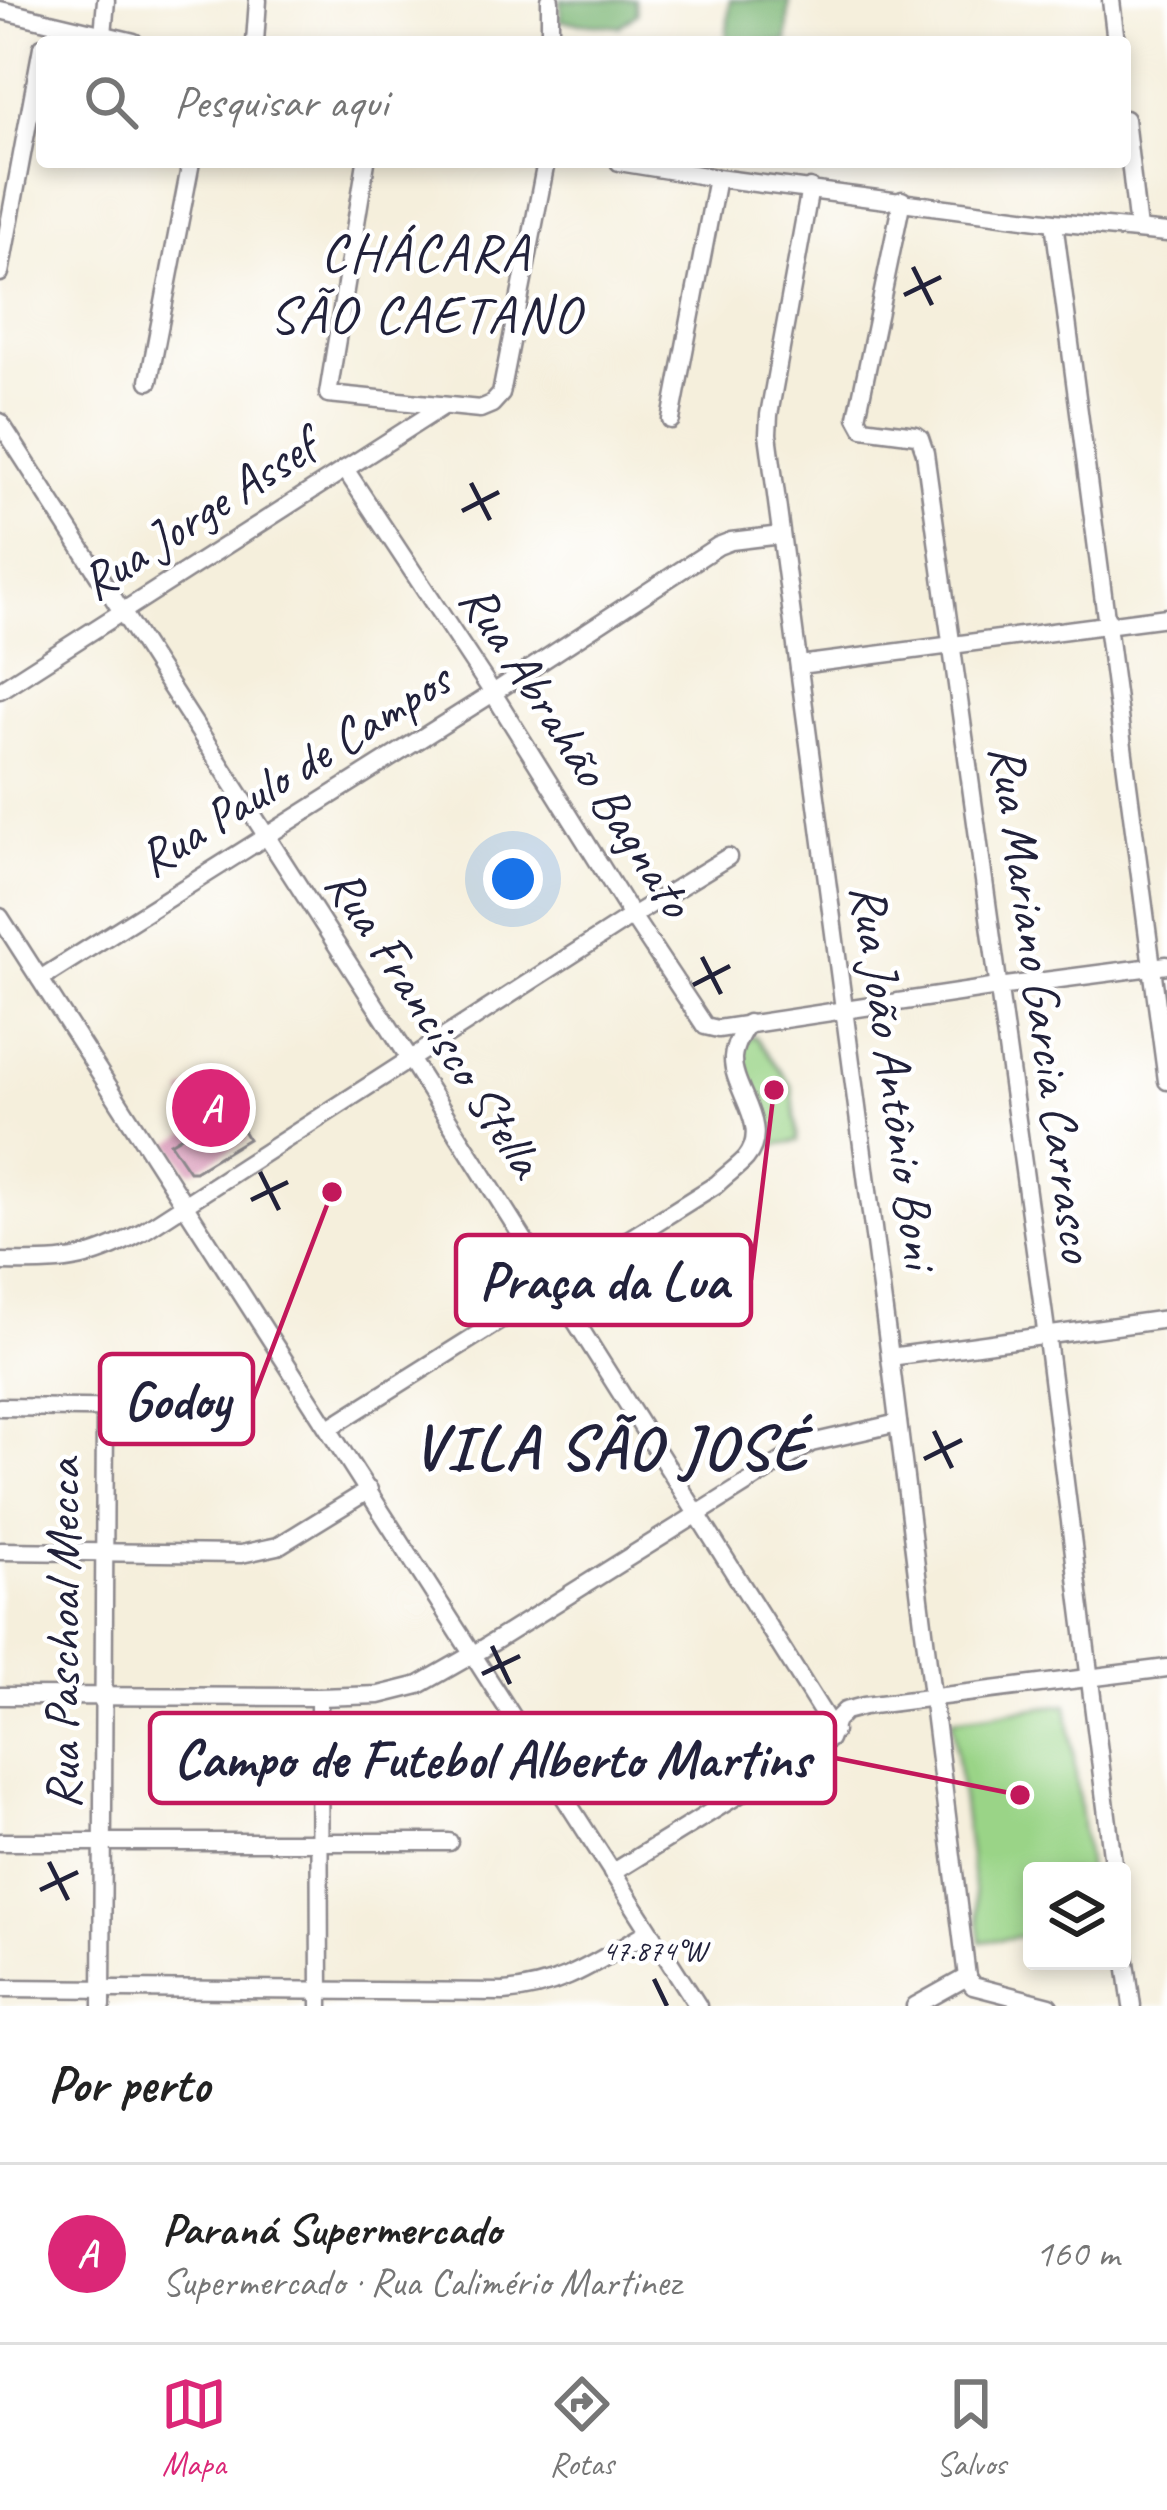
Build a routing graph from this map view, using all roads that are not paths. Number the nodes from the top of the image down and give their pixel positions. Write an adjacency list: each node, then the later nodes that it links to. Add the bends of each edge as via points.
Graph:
1 (106, 0): 7 (street)
2 (258, 0): 10 (street)
3 (550, 0): 11 (street)
4 (1111, 0): 12 (street)
5 (0, 10): 6 (street)
6 (47, 22): 7 (street); 8 (street)
7 (103, 34): 9 (street)
8 (44, 36)
9 (111, 36)
10 (255, 36)
11 (550, 36)
12 (1115, 36)
13 (36, 78): 25 (street)
14 (190, 168): 26 (street)
15 (365, 168): 27 (street, via 328,394)
16 (546, 168): 27 (street, via 501,394 480,409)
17 (656, 168): 19 (street)
18 (1131, 168): 23 (street)
19 (717, 178): 20 (street); 28 (street)
20 (810, 188): 21 (street); 31 (street, Rua João Antônio Boni, via 769,415)
21 (902, 200): 22 (street); 35 (street, Rua Mariano Garcia Carrasco, via 857,418 863,428 916,435 922,443)
22 (1054, 222): 23 (street); 34 (street)
23 (1138, 229): 24 (street)
24 (1167, 233)
25 (0, 273)
26 (149, 381)
27 (442, 407): 30 (street, Rua Jorge Assef)
28 (671, 420)
29 (0, 422): 32 (street, Rua Francisco Stella)
30 (345, 469): 32 (street, Rua Jorge Assef); 38 (street, Rua Abrahão Bagnato)
31 (781, 535): 36 (street, Rua João Antônio Boni); 38 (street, Rua Paulo de Campos, via 718,546)
32 (123, 613): 37 (street, Rua Jorge Assef); 39 (street, Rua Francisco Stella)
33 (1167, 617): 34 (street)
34 (1107, 624): 35 (street); 43 (street)
35 (952, 646): 36 (street); 45 (street, Rua Mariano Garcia Carrasco)
36 (799, 665): 46 (street, Rua João Antônio Boni)
37 (0, 690)
38 (494, 693): 39 (street, Rua Paulo de Campos); 41 (street, Rua Abrahão Bagnato)
39 (266, 836): 44 (street, Rua Paulo de Campos); 48 (street, Rua Francisco Stella)
40 (728, 857): 41 (street)
41 (632, 916): 47 (street, Rua Abrahão Bagnato, via 705,1026); 48 (street)
42 (0, 917): 44 (street)
43 (1160, 966): 45 (street); 49 (street)
44 (40, 979): 50 (street)
45 (998, 987): 46 (street); 54 (street, Rua Mariano Garcia Carrasco)
46 (844, 1010): 47 (street); 55 (street, Rua João Antônio Boni)
47 (748, 1023): 52 (street, via 733,1063 754,1120 748,1156 717,1184)
48 (410, 1059): 50 (street); 52 (street, Rua Francisco Stella)
49 (1167, 1081)
50 (183, 1206): 51 (street, via 90,1256); 60 (street)
51 (0, 1262)
52 (553, 1285): 60 (street); 62 (street, Rua Francisco Stella)
53 (1167, 1319): 54 (street)
54 (1046, 1336): 55 (street); 67 (street, Rua Mariano Garcia Carrasco)
55 (890, 1357): 59 (street, Rua João Antônio Boni)
56 (0, 1407): 57 (street)
57 (105, 1407): 58 (street); 64 (street, Rua Paschoal Mecca)
58 (162, 1409)
59 (898, 1424): 62 (street, via 811,1443); 70 (street, Rua João Antônio Boni)
60 (329, 1428): 61 (street)
61 (369, 1490): 64 (street, via 261,1552); 65 (street)
62 (698, 1514): 65 (street); 72 (street, Rua Francisco Stella)
63 (0, 1551): 64 (street)
64 (104, 1552): 68 (street, Rua Paschoal Mecca)
65 (474, 1654): 71 (street, via 419,1685); 78 (street)
66 (1167, 1668): 67 (street)
67 (1088, 1678): 70 (street); 77 (street, Rua Mariano Garcia Carrasco)
68 (102, 1695): 69 (street); 71 (street); 73 (street, Rua Paschoal Mecca)
69 (0, 1696)
70 (933, 1696): 72 (street, via 845,1711); 81 (street, Rua João Antônio Boni)
71 (320, 1697): 76 (street)
72 (834, 1731): 78 (street)
73 (104, 1840): 74 (street); 76 (street); 83 (street, Rua Paschoal Mecca)
74 (0, 1842)
75 (448, 1842): 76 (street)
76 (320, 1844): 84 (street)
77 (1113, 1862)
78 (612, 1873): 79 (street)
79 (648, 1932): 84 (street, via 533,1990); 86 (street)
80 (1127, 1970): 89 (street)
81 (968, 1977): 85 (street); 87 (street)
82 (0, 1988): 83 (street)
83 (102, 1998): 84 (street)
84 (320, 1998)
85 (1023, 2003): 88 (street)
86 (698, 2006)
87 (915, 2006)
88 (1050, 2006)
89 (1132, 2006)

